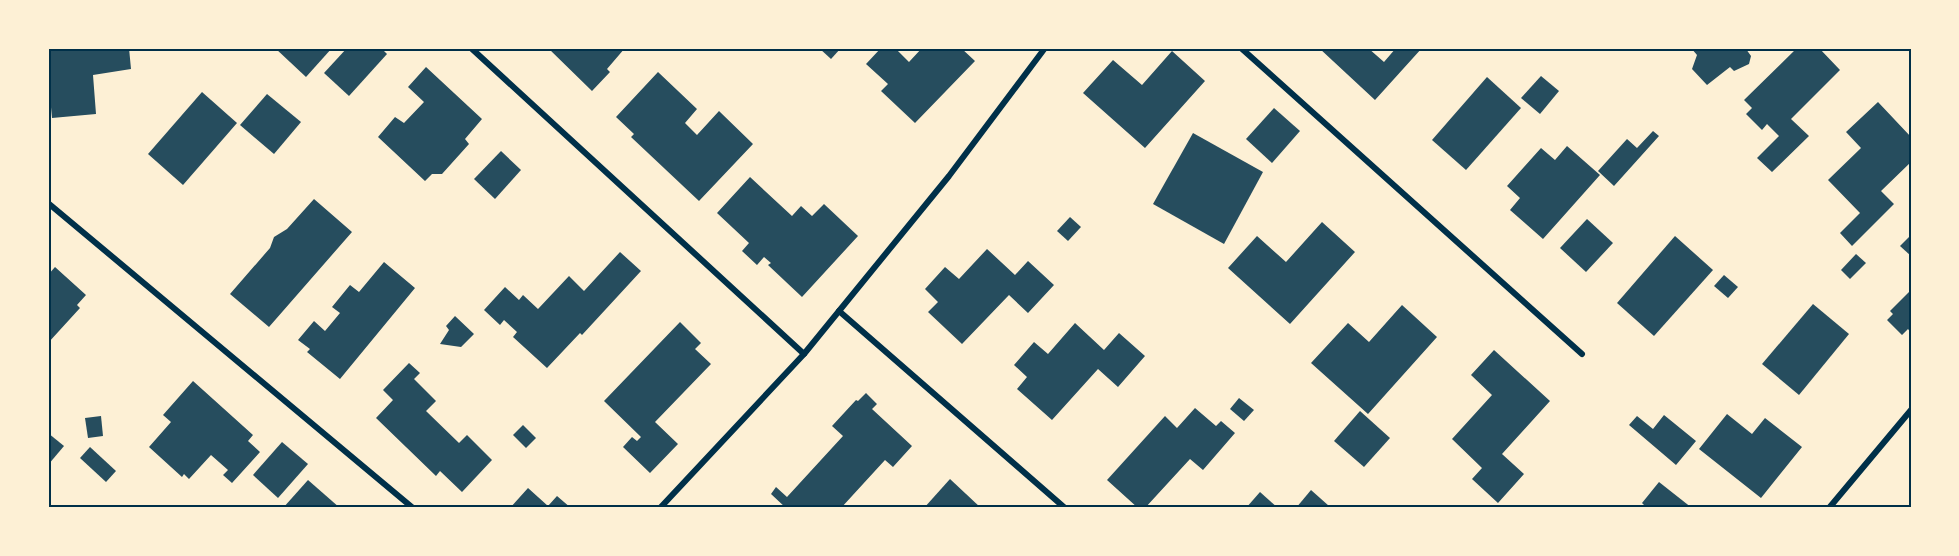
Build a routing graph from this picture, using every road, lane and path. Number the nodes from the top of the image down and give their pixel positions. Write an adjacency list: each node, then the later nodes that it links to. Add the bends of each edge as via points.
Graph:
1 (471, 48): 6 (street)
2 (1045, 48): 5 (street, via 949,176)
3 (1241, 48): 7 (street)
4 (48, 203): 9 (street)
5 (839, 311): 6 (street); 13 (street)
6 (804, 354): 12 (street)
7 (1582, 354)
8 (1911, 410): 14 (street)
9 (406, 501): 10 (street); 11 (street)
10 (401, 508)
11 (413, 508)
12 (660, 508)
13 (1065, 508)
14 (1829, 508)

